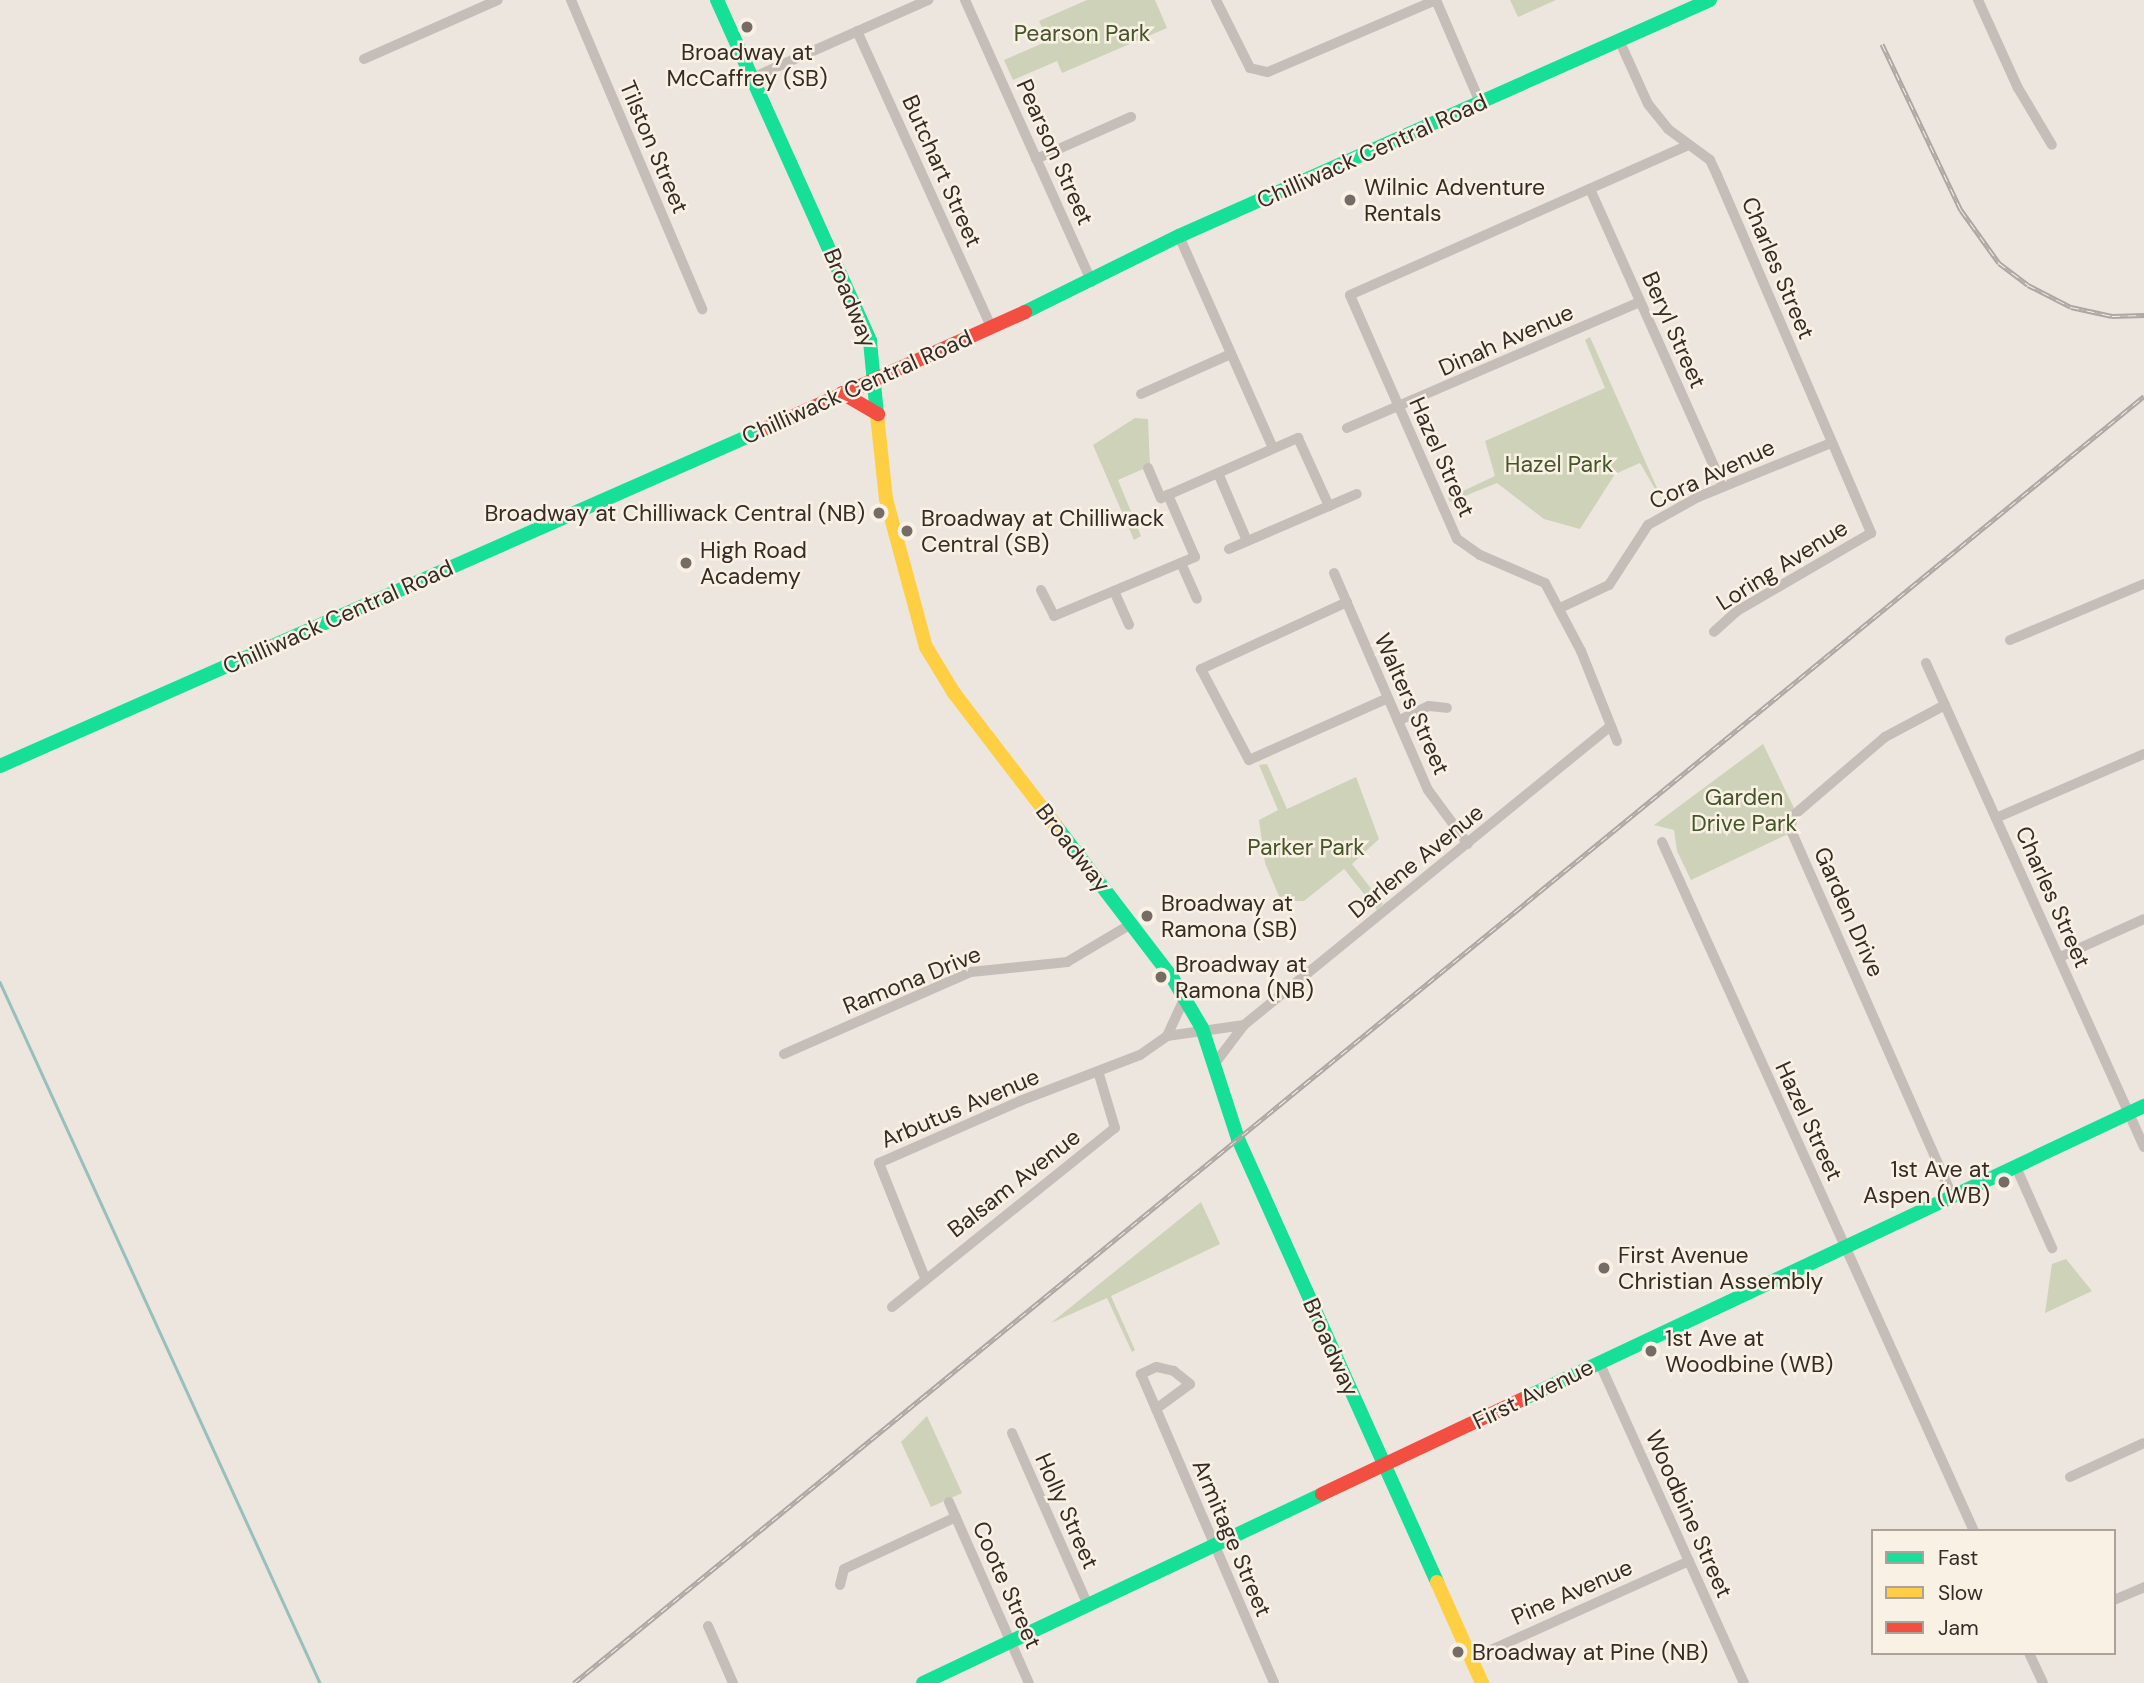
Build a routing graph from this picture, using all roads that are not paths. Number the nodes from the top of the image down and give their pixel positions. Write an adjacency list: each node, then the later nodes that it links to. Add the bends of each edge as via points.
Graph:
1 (498, 0): 13 (street)
2 (571, 0): 24 (street, Tilston Street)
3 (717, 0): 14 (street, Broadway)
4 (928, 0): 11 (street)
5 (965, 0): 19 (street, Pearson Street)
6 (1216, 0): 7 (street, via 1250,68 1268,72)
7 (1436, 0): 15 (street)
8 (1710, 0): 10 (street, Chilliwack Central Road)
9 (1978, 0): 18 (street, via 2018,88)
10 (1683, 5): 12 (street, Chilliwack Central Road)
11 (858, 31): 14 (street); 25 (street, Butchart Street)
12 (1619, 40): 15 (street, Chilliwack Central Road); 17 (street, Charles Street, via 1648,104)
13 (364, 60)
14 (752, 78): 27 (street, Broadway, via 867,330)
15 (1480, 102): 21 (street, Chilliwack Central Road)
16 (1130, 117): 19 (street)
17 (1688, 145): 20 (street); 33 (street, Charles Street, via 1710,160)
18 (2052, 145)
19 (1037, 159): 22 (street, Pearson Street)
20 (1590, 188): 23 (street, Beryl Street); 30 (street, Hazel Street, via 1350,295)
21 (1179, 236): 22 (street, Chilliwack Central Road); 26 (street)
22 (1092, 282): 25 (street, Chilliwack Central Road)
23 (1640, 302): 30 (street, Dinah Avenue); 37 (street, Beryl Street)
24 (702, 309)
25 (991, 326): 27 (street, Chilliwack Central Road)
26 (1231, 354): 29 (street); 34 (street)
27 (876, 378): 28 (street, Chilliwack Central Road); 31 (street, Broadway)
28 (842, 393): 31 (street); 63 (street, Chilliwack Central Road)
29 (1141, 394)
30 (1399, 408): 32 (street, Dinah Avenue); 51 (street, Hazel Street, via 1457,539 1480,555 1545,583)
31 (878, 414): 68 (street, Broadway, via 896,548 926,648 954,693)
32 (1347, 428)
33 (1831, 443): 37 (street, Cora Avenue); 41 (street, Charles Street)
34 (1272, 446): 36 (street); 40 (street, via 1298,439)
35 (1148, 468): 39 (street, via 1161,498)
36 (1218, 473): 39 (street); 42 (street)
37 (1723, 487): 51 (street, Cora Avenue, via 1648,525 1609,585)
38 (1357, 494): 40 (street)
39 (1168, 495): 44 (street, via 1195,557)
40 (1329, 506): 42 (street)
41 (1871, 533): 53 (street, Loring Avenue, via 1737,611)
42 (1247, 541): 43 (street)
43 (1229, 549)
44 (1181, 563): 48 (street); 49 (street)
45 (1334, 573): 50 (street, Walters Street)
46 (2144, 584): 54 (street)
47 (1041, 590): 48 (street, via 1054,616)
48 (1114, 591): 52 (street)
49 (1198, 599)
50 (1347, 602): 56 (street, Walters Street); 56 (street, via 1201,669 1249,760)
51 (1560, 608): 60 (street, Hazel Street)
52 (1129, 625)
53 (1714, 632)
54 (2010, 640)
55 (1926, 663): 57 (street, Charles Street)
56 (1388, 698): 59 (street, Walters Street)
57 (1945, 705): 64 (street, Charles Street); 81 (street, Garden Drive, via 1885,737 1794,815 1790,828)
58 (1447, 708): 59 (street, via 1429,706)
59 (1398, 721): 66 (street, Walters Street, via 1428,790)
60 (1611, 726): 61 (street, Hazel Street); 66 (street, Darlene Avenue)
61 (1617, 741)
62 (2144, 754): 64 (street)
63 (0, 766)
64 (1996, 818): 69 (street, Charles Street)
65 (1662, 842): 82 (street, Hazel Street)
66 (1468, 844): 71 (street, Darlene Avenue)
67 (2144, 919): 69 (street)
68 (1131, 924): 70 (street, Broadway); 74 (street, Ramona Drive, via 1067,962 971,972)
69 (2060, 957): 78 (street, Charles Street)
70 (1185, 997): 72 (street, Broadway); 73 (street)
71 (1244, 1025): 72 (street); 75 (street, Darlene Avenue)
72 (1202, 1028): 73 (street, Arbutus Avenue); 75 (street, Broadway)
73 (1167, 1036): 76 (street, Arbutus Avenue, via 1140,1055)
74 (784, 1054)
75 (1216, 1062): 90 (street, Broadway, via 1238,1139)
76 (1098, 1071): 84 (street, Balsam Avenue, via 1115,1128); 84 (street, Arbutus Avenue, via 879,1163)
77 (2144, 1106): 78 (street, First Avenue)
78 (2129, 1113): 79 (street, Charles Street); 80 (street, First Avenue)
79 (2144, 1147)
80 (2016, 1167): 81 (street, First Avenue); 83 (street)
81 (1952, 1196): 82 (street, First Avenue)
82 (1846, 1248): 86 (street, First Avenue); 94 (street, Hazel Street)
83 (2052, 1248)
84 (925, 1278): 85 (street, Balsam Avenue)
85 (892, 1307)
86 (1599, 1362): 90 (street, First Avenue); 96 (street, Woodbine Street)
87 (1156, 1409): 87 (street, Armitage Street, via 1141,1374 1165,1369 1190,1384); 95 (street, Armitage Street)
88 (1012, 1433): 100 (street, Holly Street)
89 (2144, 1443): 91 (street)
90 (1385, 1466): 95 (street, First Avenue); 104 (street, Broadway)
91 (2070, 1477)
92 (949, 1502): 93 (street, Coote Street)
93 (956, 1517): 97 (street, via 844,1569); 102 (street, Coote Street)
94 (1973, 1529)
95 (1214, 1546): 100 (street, First Avenue); 108 (street, Armitage Street)
96 (1689, 1561): 104 (street, Pine Avenue); 110 (street, Woodbine Street)
97 (840, 1585)
98 (2144, 1587): 99 (street)
99 (2116, 1599)
100 (1088, 1605): 102 (street, First Avenue)
101 (708, 1626): 105 (street)
102 (1010, 1641): 106 (street, First Avenue); 107 (street, Coote Street)
103 (2030, 1655): 111 (street)
104 (1471, 1659): 109 (street, Broadway)
105 (733, 1683)
106 (923, 1683)
107 (1029, 1683)
108 (1274, 1683)
109 (1482, 1683)
110 (1744, 1683)
111 (2043, 1683)

